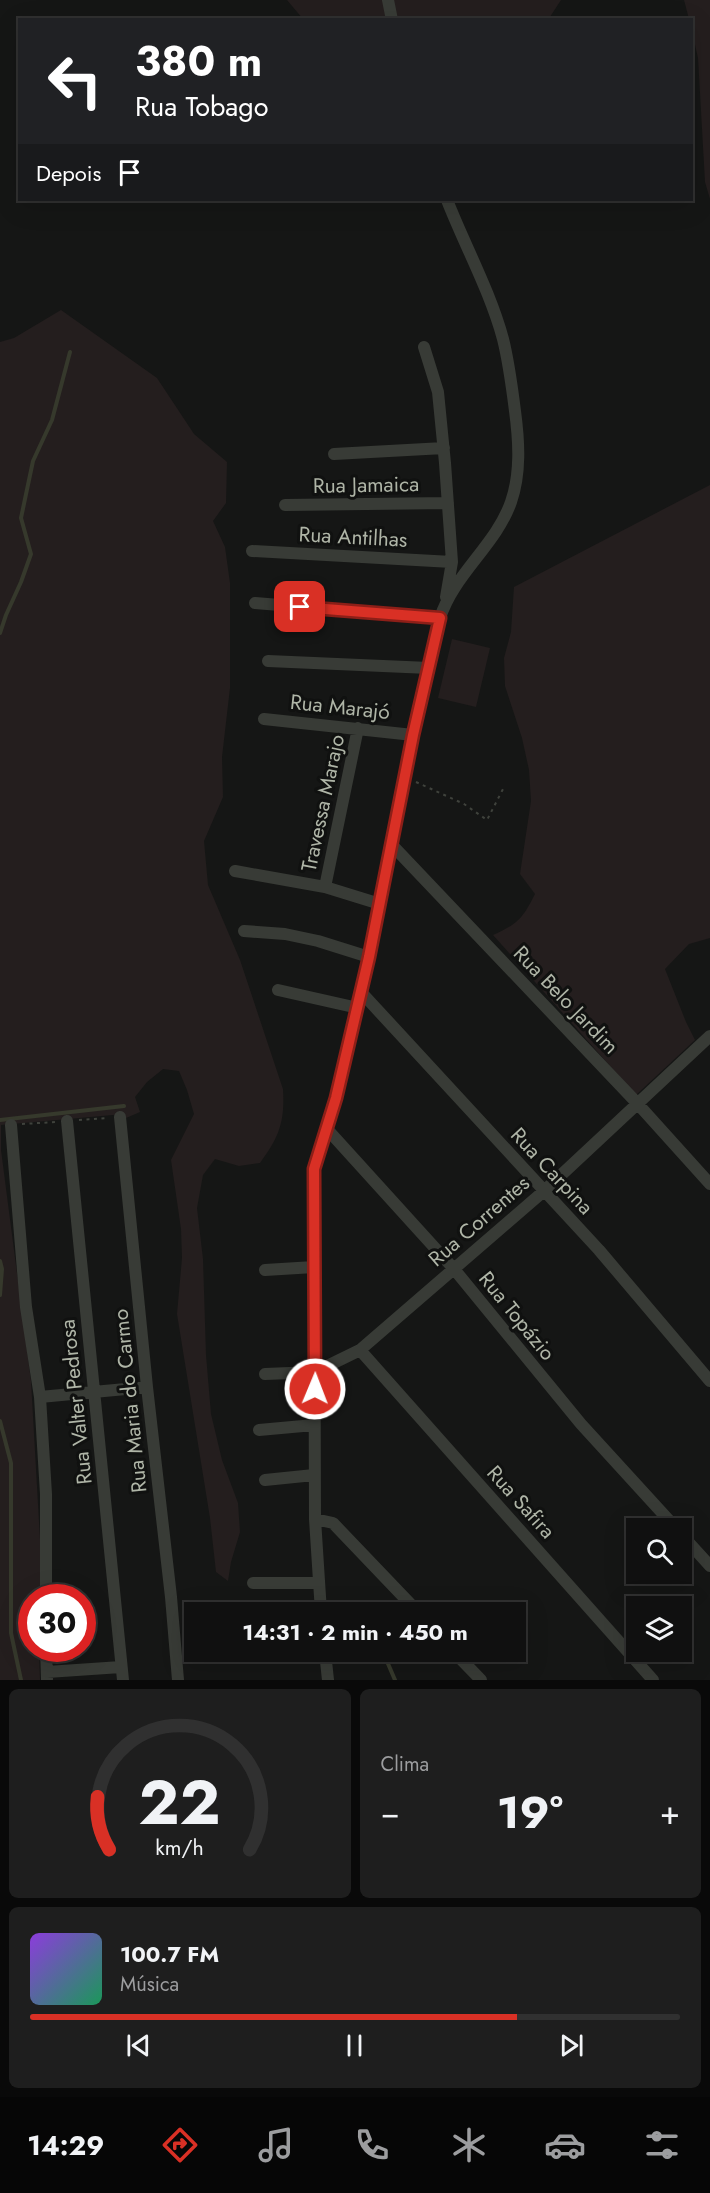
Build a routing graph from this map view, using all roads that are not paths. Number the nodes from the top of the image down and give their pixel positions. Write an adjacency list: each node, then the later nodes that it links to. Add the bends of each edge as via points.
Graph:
1 (388, 0): 2 (street)
2 (392, 18)
3 (447, 201): 11 (street, via 502,339 518,429 518,458 511,502)
4 (424, 347): 5 (street, via 438,392)
5 (444, 448): 6 (street); 7 (street)
6 (334, 454)
7 (448, 503): 8 (street, Rua Jamaica); 10 (street)
8 (285, 505)
9 (252, 551): 10 (street, Rua Antilhas)
10 (452, 562): 11 (street)
11 (446, 601): 13 (street)
12 (255, 603): 13 (street)
13 (440, 618): 15 (street)
14 (268, 661): 15 (street)
15 (429, 668): 18 (street)
16 (264, 719): 17 (street, Rua Marajó)
17 (358, 728): 18 (street, Rua Marajó); 21 (street, Travessa Marajo)
18 (413, 735): 19 (street)
19 (392, 845): 22 (street); 29 (street, Rua Belo Jardim)
20 (235, 871): 21 (street)
21 (325, 887): 22 (street)
22 (380, 904): 24 (street)
23 (244, 931): 24 (street, via 285,934)
24 (369, 957): 26 (street)
25 (278, 990): 27 (street)
26 (362, 992): 27 (street); 35 (street, Rua Carpina)
27 (358, 1008): 33 (street)
28 (710, 1036): 29 (street, Rua Correntes)
29 (637, 1103): 34 (street, Rua Belo Jardim); 35 (street, Rua Correntes)
30 (120, 1117): 43 (street, Rua Maria do Carmo)
31 (67, 1121): 44 (street, Rua Valter Pedrosa)
32 (11, 1125): 45 (street, via 26,1307)
33 (327, 1129): 36 (street, via 314,1169); 37 (street, Rua Topázio)
34 (710, 1184)
35 (543, 1191): 37 (street, Rua Correntes); 42 (street, Rua Carpina, via 599,1250)
36 (314, 1267): 38 (street); 40 (street)
37 (454, 1269): 39 (street, Rua Correntes); 50 (street, Rua Topázio, via 581,1424)
38 (265, 1270)
39 (360, 1350): 40 (street, Rua Correntes); 66 (street, Rua Safira)
40 (315, 1372): 41 (street); 46 (street)
41 (265, 1374)
42 (710, 1381)
43 (147, 1387): 44 (street); 63 (street, Rua Maria do Carmo)
44 (94, 1391): 45 (street); 61 (street, Rua Valter Pedrosa)
45 (40, 1397): 56 (street)
46 (314, 1425): 47 (street); 48 (street)
47 (259, 1430)
48 (314, 1475): 49 (street); 51 (street)
49 (265, 1480)
50 (667, 1518)
51 (315, 1519): 54 (street); 58 (street, via 333,1523)
52 (692, 1546): 53 (street)
53 (710, 1566)
54 (319, 1582): 55 (street); 57 (street)
55 (253, 1583)
56 (46, 1584)
57 (320, 1602)
58 (408, 1602)
59 (326, 1662): 64 (street)
60 (464, 1662): 65 (street)
61 (122, 1674): 62 (street)
62 (47, 1676)
63 (178, 1680)
64 (328, 1680)
65 (481, 1680)
66 (653, 1680)

